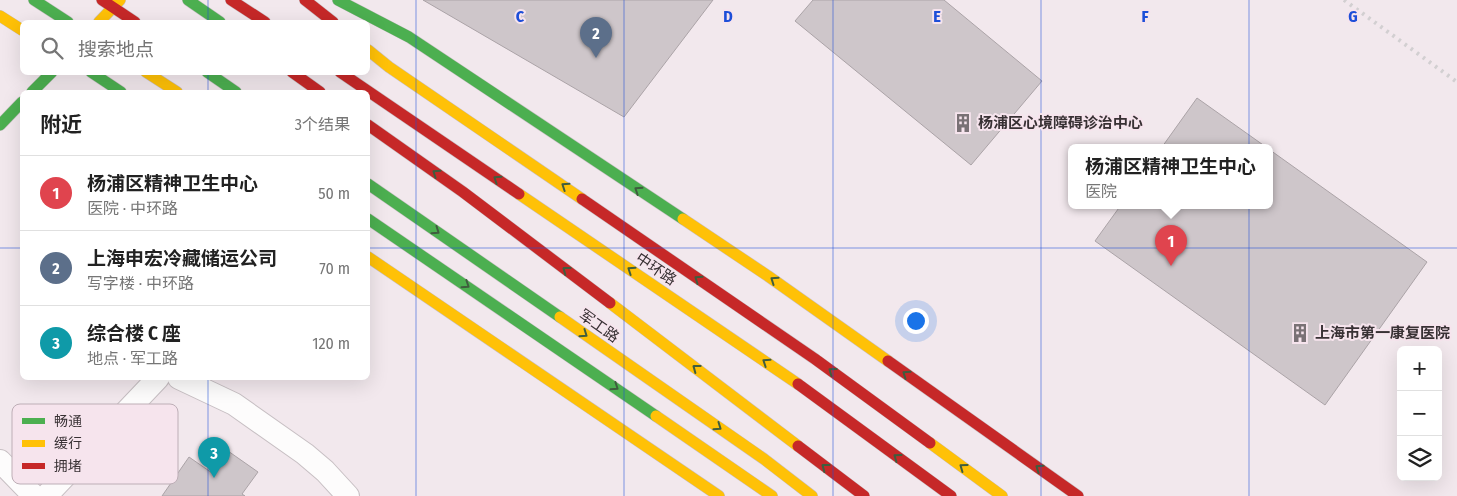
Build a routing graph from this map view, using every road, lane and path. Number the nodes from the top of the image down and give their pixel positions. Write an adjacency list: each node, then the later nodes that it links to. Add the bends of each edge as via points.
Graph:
1 (34, 0): 9 (main road)
2 (102, 0): 7 (main road)
3 (188, 0): 12 (main road)
4 (231, 0): 13 (main road)
5 (305, 0): 14 (main road)
6 (338, 0): 52 (main road, one-way to 6, via 768,276 409,37)
7 (116, 4): 10 (main road); 11 (main road)
8 (0, 16): 15 (main road)
9 (65, 20)
10 (101, 20)
11 (133, 20)
12 (217, 20)
13 (262, 20)
14 (330, 20)
15 (20, 29)
16 (370, 52): 51 (main road, one-way to 16, via 815,359)
17 (49, 75): 23 (main road)
18 (96, 75): 24 (main road)
19 (151, 75): 25 (main road)
20 (211, 75): 26 (main road)
21 (296, 75): 27 (main road)
22 (344, 75): 28 (main road, 中环路, one-way to 22)
23 (34, 90)
24 (118, 90)
25 (174, 90)
26 (233, 90)
27 (317, 90)
28 (366, 90)
29 (370, 92): 50 (main road, 中环路, one-way to 29, via 797,383)
30 (20, 104): 31 (main road)
31 (0, 125)
32 (370, 126): 49 (main road, one-way to 32, via 471,198)
33 (370, 185): 48 (main road, 军工路, one-way to 48, via 764,459)
34 (370, 220): 47 (main road, one-way to 47)
35 (370, 258): 46 (main road)
36 (156, 380): 38 (lane)
37 (183, 380): 45 (lane, via 242,410 305,454)
38 (133, 404)
39 (0, 462): 40 (lane)
40 (12, 474)
41 (22, 484): 43 (lane)
42 (57, 484): 44 (lane)
43 (34, 496)
44 (46, 496)
45 (348, 496)
46 (720, 496)
47 (772, 496)
48 (812, 496)
49 (864, 496)
50 (951, 496)
51 (1002, 496)
52 (1078, 496)

